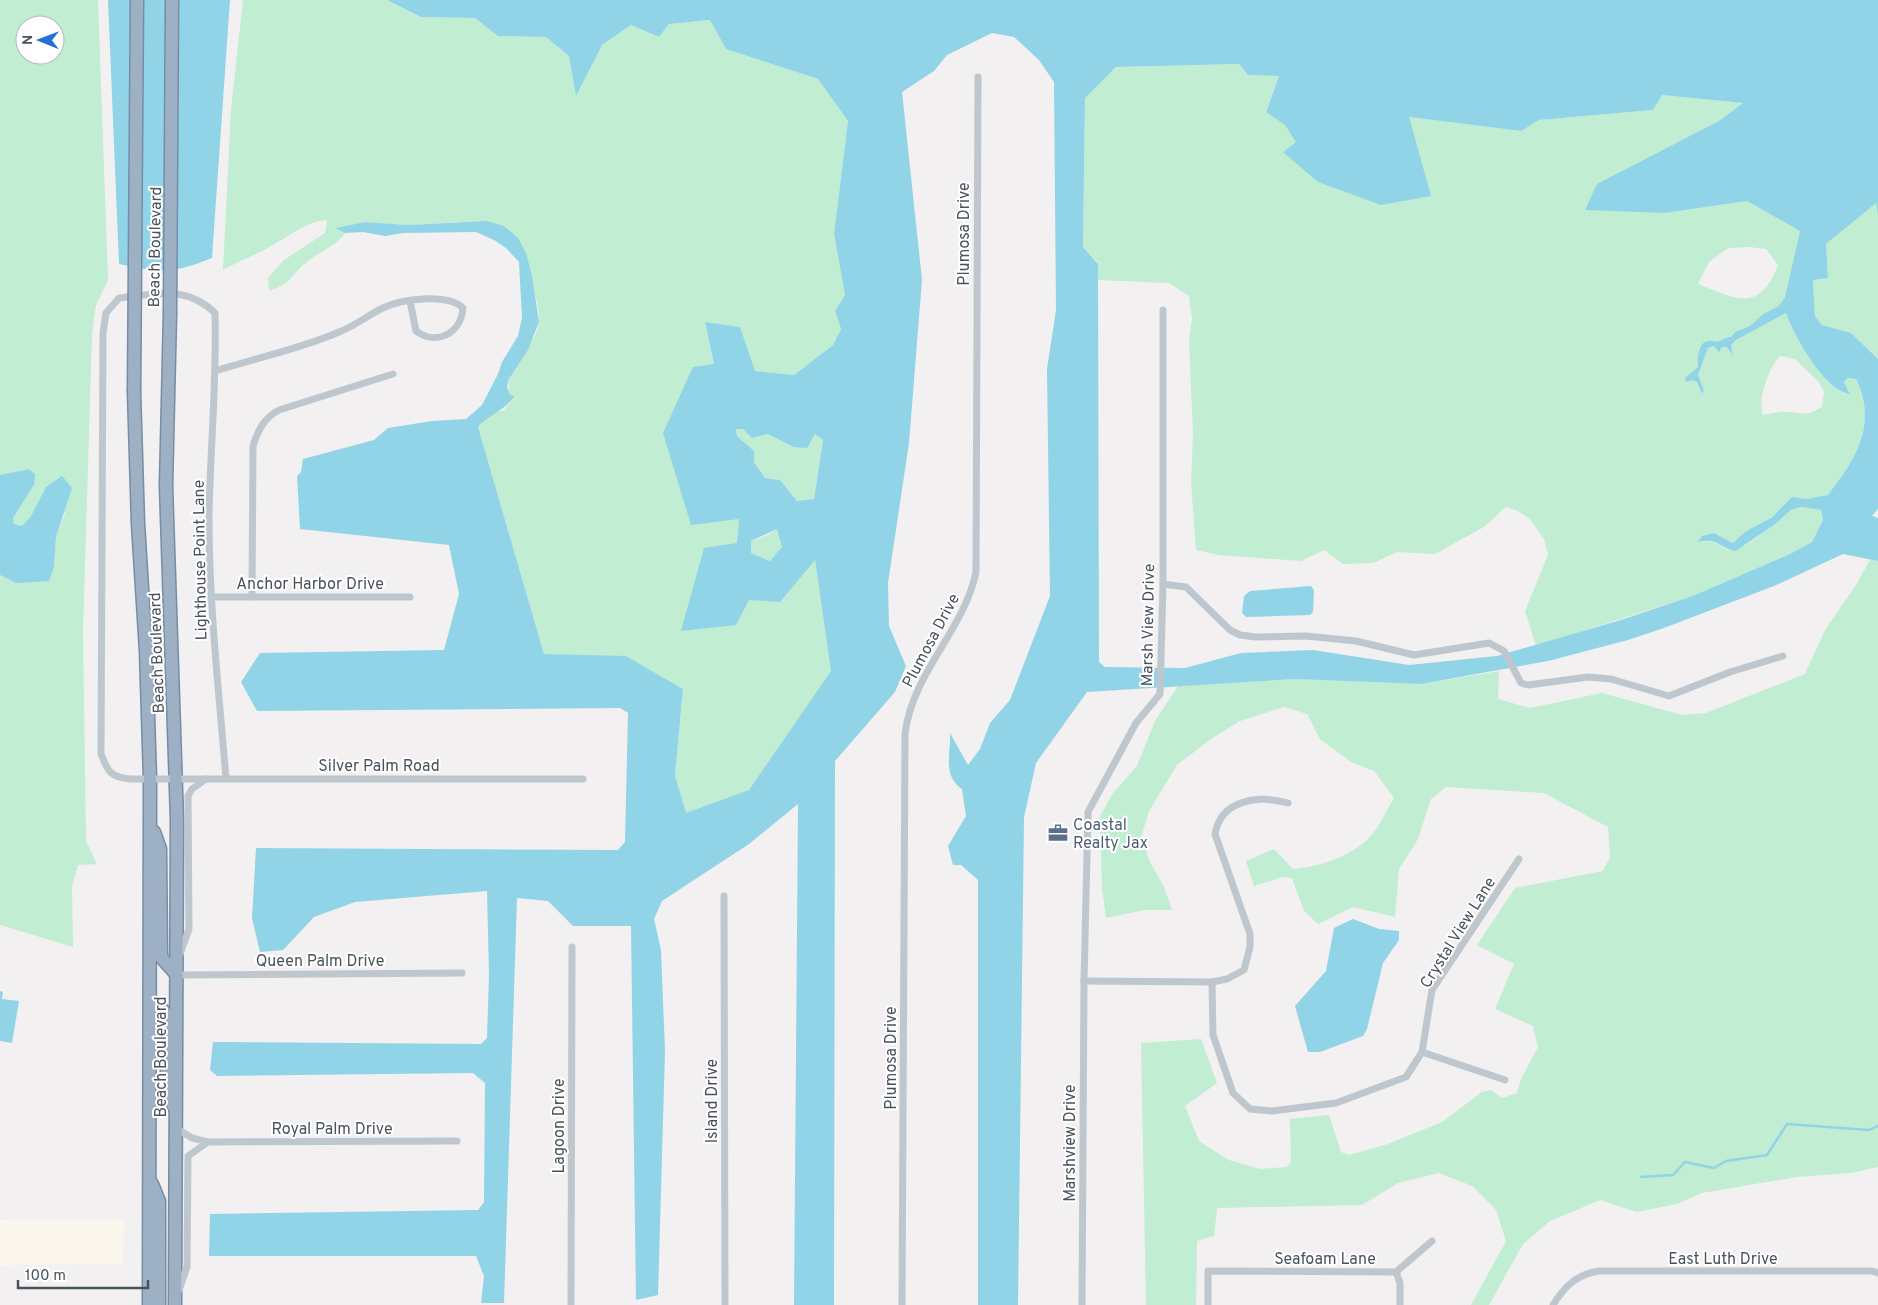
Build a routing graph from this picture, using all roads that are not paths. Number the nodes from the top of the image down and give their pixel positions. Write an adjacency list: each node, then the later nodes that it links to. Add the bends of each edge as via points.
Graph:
1 (137, 0): 14 (highway, bridge, via 134,392)
2 (172, 0): 15 (highway, Beach Boulevard, bridge, via 166,486)
3 (978, 77): 45 (street, Plumosa Drive, via 976,572 969,597 915,694 905,734)
4 (188, 295): 7 (street, Lighthouse Point Lane, via 215,313); 14 (street, Silver Palm Road, via 119,298 106,313 103,333 101,754 108,772 118,777)
5 (410, 301): 5 (street, via 451,300 462,308 462,316 448,335 441,339 428,338 416,330); 7 (street, via 382,308 340,332)
6 (1163, 310): 9 (street, Marsh View Drive)
7 (215, 371): 10 (street, Lighthouse Point Lane, via 209,516)
8 (394, 374): 11 (street, via 279,410 269,416 257,432 253,446)
9 (1163, 584): 13 (street, via 1186,587 1230,630 1240,635 1356,641 1414,655 1489,643 1504,651 1516,676 1521,683 1528,685 1588,677 1611,679 1668,696); 27 (street, Marsh View Drive, via 1160,694 1136,723 1088,812)
10 (210, 597): 11 (street, Anchor Harbor Drive); 17 (street, Lighthouse Point Lane)
11 (252, 597): 12 (street, Anchor Harbor Drive)
12 (410, 597)
13 (1783, 656)
14 (150, 779): 15 (street, Silver Palm Road); 20 (highway)
15 (176, 779): 16 (street, Silver Palm Road); 24 (highway, Beach Boulevard)
16 (206, 779): 17 (street, Silver Palm Road); 24 (street, via 188,796 188,929)
17 (226, 779): 18 (street, Silver Palm Road)
18 (583, 779)
19 (1288, 803): 28 (street, via 1271,798 1250,800 1226,810 1217,822 1215,834 1250,934 1250,947 1244,970)
20 (151, 823): 26 (highway, via 160,849 161,957); 29 (highway)
21 (1519, 859): 30 (street, Crystal View Lane, via 1432,990)
22 (724, 896): 44 (street, Island Drive)
23 (572, 947): 43 (street, Lagoon Drive)
24 (177, 961): 26 (highway, Beach Boulevard)
25 (462, 973): 26 (street, Queen Palm Drive)
26 (177, 975): 32 (highway, Beach Boulevard)
27 (1084, 980): 28 (street); 46 (street, Marshview Drive)
28 (1212, 982): 30 (street, Crystal View Lane, via 1213,1035 1233,1093 1258,1112 1336,1102 1369,1092 1406,1077)
29 (150, 1000): 32 (highway, via 168,1016 167,1088); 36 (highway)
30 (1422, 1052): 31 (street)
31 (1505, 1080)
32 (176, 1114): 33 (highway, Beach Boulevard)
33 (176, 1128): 35 (street, Royal Palm Drive, via 192,1138); 40 (highway, Beach Boulevard)
34 (457, 1141): 35 (street, Royal Palm Drive)
35 (208, 1142): 40 (street, via 188,1156 186,1267)
36 (150, 1180): 41 (highway); 42 (highway, via 160,1201)
37 (1432, 1242): 38 (street, Seafoam Lane)
38 (1396, 1272): 47 (street, Seafoam Lane, via 1208,1271); 48 (street, via 1400,1283)
39 (1878, 1273): 49 (street, East Luth Drive, via 1599,1271 1582,1275)
40 (175, 1302)
41 (149, 1305)
42 (160, 1305)
43 (571, 1305)
44 (725, 1305)
45 (902, 1305)
46 (1082, 1305)
47 (1208, 1305)
48 (1400, 1305)
49 (1553, 1305)

